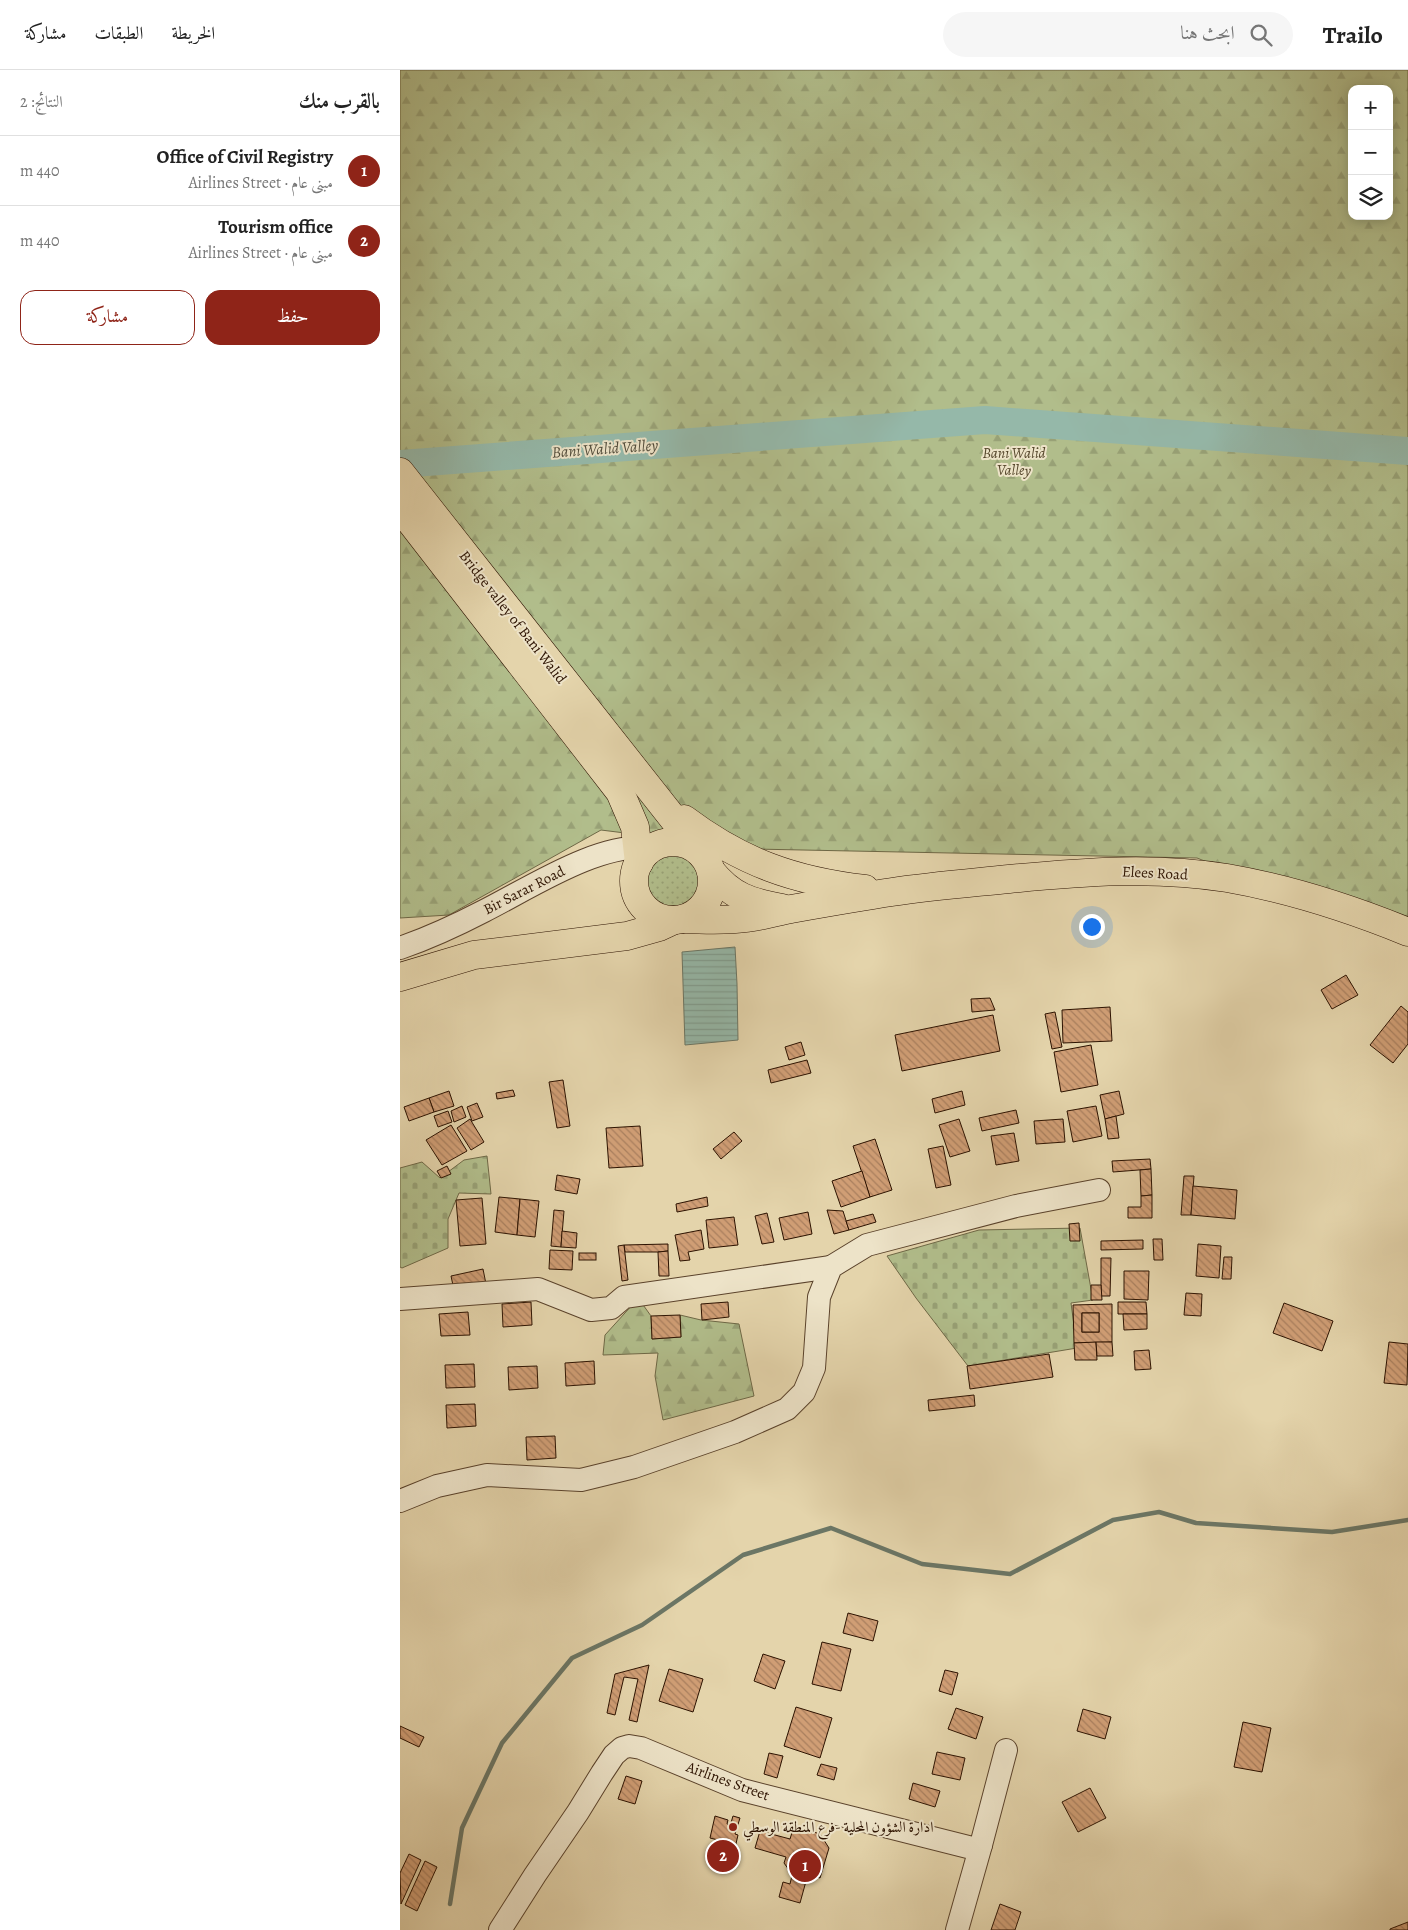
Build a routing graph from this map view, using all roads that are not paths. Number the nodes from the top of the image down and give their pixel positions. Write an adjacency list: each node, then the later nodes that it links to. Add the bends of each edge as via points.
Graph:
1 (400, 472): 3 (highway, Bridge valley of Bani Walid)
2 (400, 508): 3 (highway, Bridge valley of Bani Walid)
3 (617, 769): 4 (highway); 5 (highway, via 620,792)
4 (651, 792): 6 (highway); 7 (highway, via 697,829 765,867 827,883)
5 (643, 852): 6 (highway, via 667,843 683,843); 8 (highway, via 635,878); 13 (street, Bir Sarar Road, via 604,853 584,860 483,912)
6 (704, 860): 9 (highway, via 730,890 742,898); 10 (highway, via 712,883 710,895 694,914)
7 (894, 892): 9 (highway); 11 (highway, Elees Road, via 1084,872 1178,873 1226,878 1290,892 1363,914)
8 (636, 893): 10 (highway, via 651,913 662,918); 12 (highway, via 620,920)
9 (788, 910): 10 (highway, via 726,920)
10 (679, 919): 12 (highway, via 644,933)
11 (1408, 932)
12 (595, 940): 14 (highway, via 474,955)
13 (400, 948)
14 (400, 977)
15 (1098, 1190): 16 (street, via 1016,1206 868,1245)
16 (831, 1267): 17 (street, via 624,1297 611,1308 591,1310 538,1289); 18 (street, via 819,1297 814,1368 804,1392 787,1408 735,1432 634,1467 581,1480 487,1475 437,1486)
17 (400, 1299)
18 (400, 1501)
19 (1006, 1750): 20 (street)
20 (981, 1845): 21 (street, Airlines Street, via 972,1848 962,1846 742,1790 629,1746 614,1755); 22 (street)
21 (500, 1930)
22 (957, 1930)

